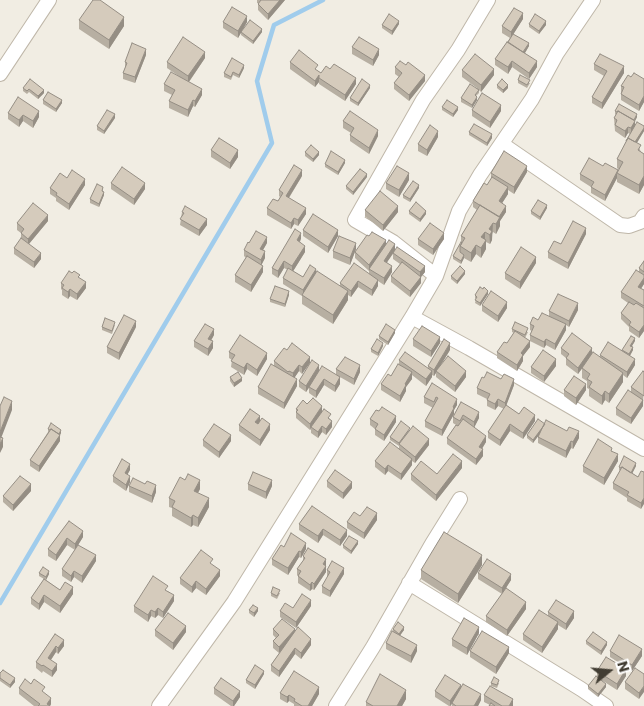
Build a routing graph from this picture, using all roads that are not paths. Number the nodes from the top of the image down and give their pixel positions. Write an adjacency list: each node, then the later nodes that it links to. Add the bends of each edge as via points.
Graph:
1 (49, 0): 4 (street)
2 (488, 0): 7 (street, via 423,100 355,220 393,242)
3 (593, 0): 5 (street)
4 (0, 74)
5 (502, 144): 6 (street, via 620,225 640,222); 7 (street, via 459,211)
6 (644, 216)
7 (436, 276): 8 (street)
8 (412, 318): 9 (street); 12 (street, via 234,602)
9 (644, 449)
10 (460, 499): 11 (street)
11 (409, 583): 13 (street); 14 (street)
12 (158, 706)
13 (336, 706)
14 (606, 706)

